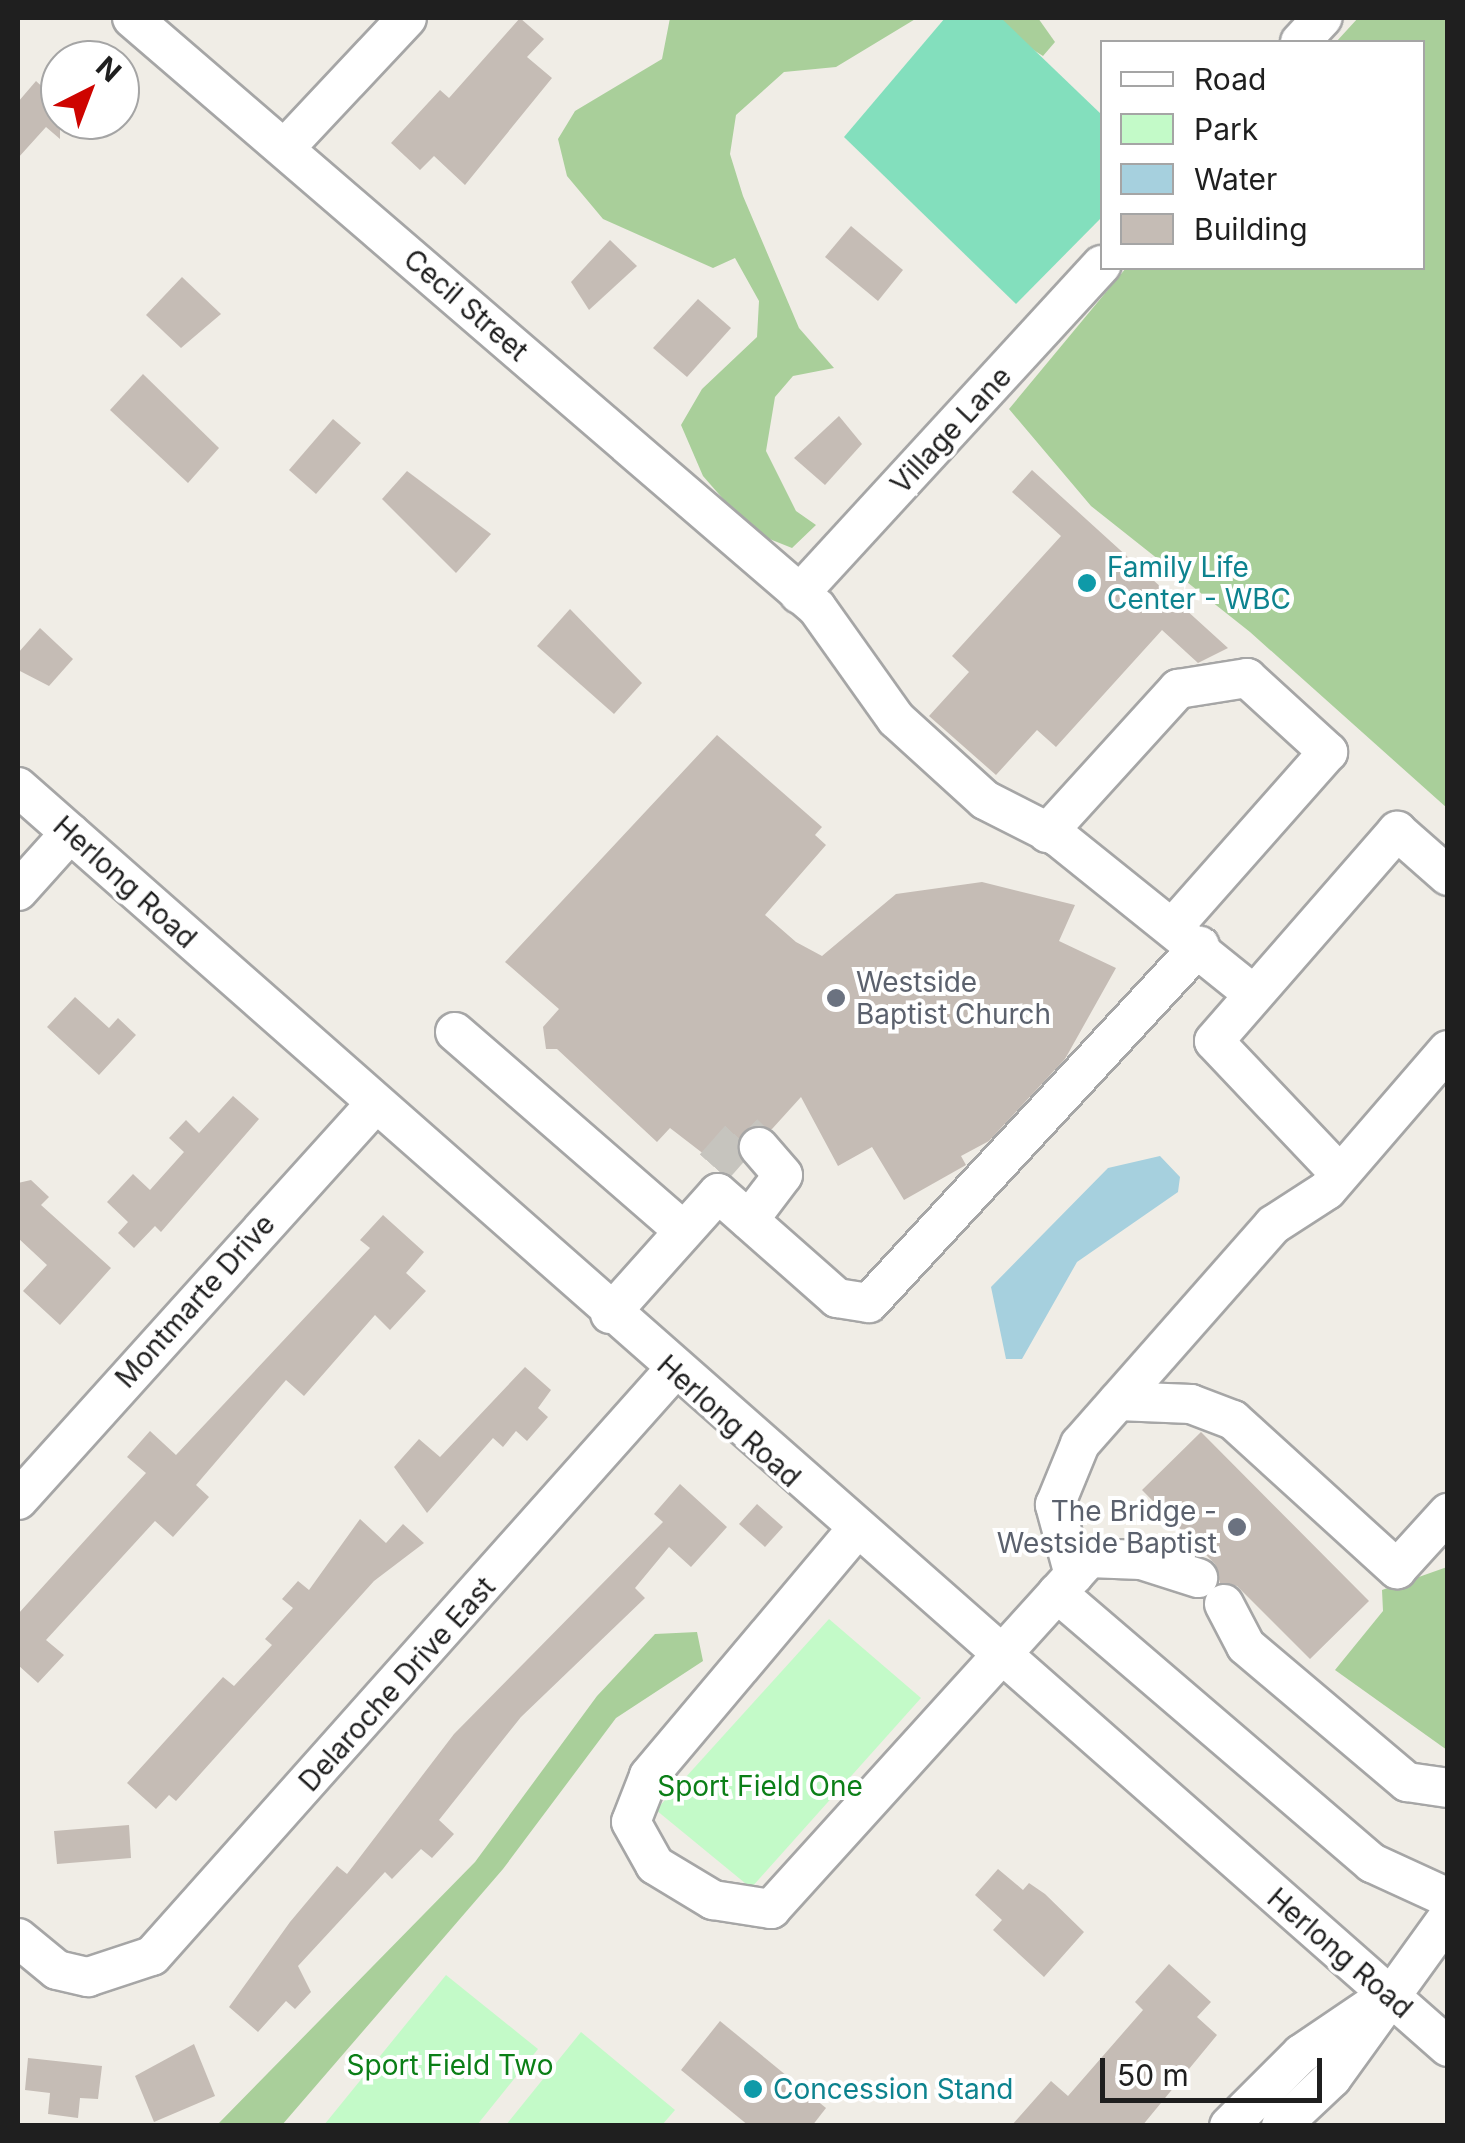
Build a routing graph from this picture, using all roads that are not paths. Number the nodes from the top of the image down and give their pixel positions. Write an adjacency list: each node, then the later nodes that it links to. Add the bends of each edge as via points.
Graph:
1 (132, 18): 5 (street, Cecil Street)
2 (407, 18): 5 (street)
3 (1322, 18): 4 (street)
4 (1302, 40)
5 (285, 148): 7 (street, Cecil Street)
6 (1100, 267): 7 (street, Village Lane)
7 (799, 594): 10 (street, Cecil Street, via 896,718 1002,813)
8 (18, 788): 9 (street, Herlong Road)
9 (70, 833): 12 (street); 17 (street, Herlong Road)
10 (1047, 833): 13 (street, Cecil Street); 13 (street, via 1178,689 1248,678 1328,752)
11 (1448, 876): 14 (street, via 1397,831)
12 (18, 892)
13 (1187, 935): 14 (street, Cecil Street); 20 (street, via 869,1303 837,1298)
14 (1253, 994): 19 (street, via 1214,1041)
15 (455, 1032): 21 (street)
16 (1448, 1050): 19 (street)
17 (375, 1104): 22 (street, Herlong Road); 25 (street, Montmarte Drive)
18 (759, 1147): 20 (street, via 783,1175)
19 (1340, 1174): 24 (street, via 1273,1225)
20 (749, 1220): 21 (street, via 716,1180)
21 (684, 1231): 22 (street)
22 (610, 1314): 23 (street, Herlong Road)
23 (673, 1371): 27 (street, Herlong Road); 33 (street, Delaroche Drive East, via 152,1956 106,1977 57,1970)
24 (1118, 1401): 26 (street, via 1191,1404 1233,1420 1398,1568); 28 (street, via 1080,1444 1055,1505)
25 (18, 1500)
26 (1448, 1514)
27 (855, 1531): 29 (street, Herlong Road); 29 (street, via 649,1776 631,1822 655,1865 712,1900 772,1909)
28 (1066, 1584): 29 (street); 30 (street, via 1089,1558 1141,1560 1212,1591 1246,1646 1407,1782); 31 (street, via 1372,1863)
29 (1001, 1656): 34 (street, Herlong Road)
30 (1448, 1788)
31 (1448, 1898)
32 (1448, 1918): 34 (street)
33 (18, 1938)
34 (1387, 1996): 35 (street, Herlong Road); 36 (street, via 1302,2054); 37 (street, via 1332,2078)
35 (1448, 2047)
36 (1229, 2126)
37 (1281, 2126)

